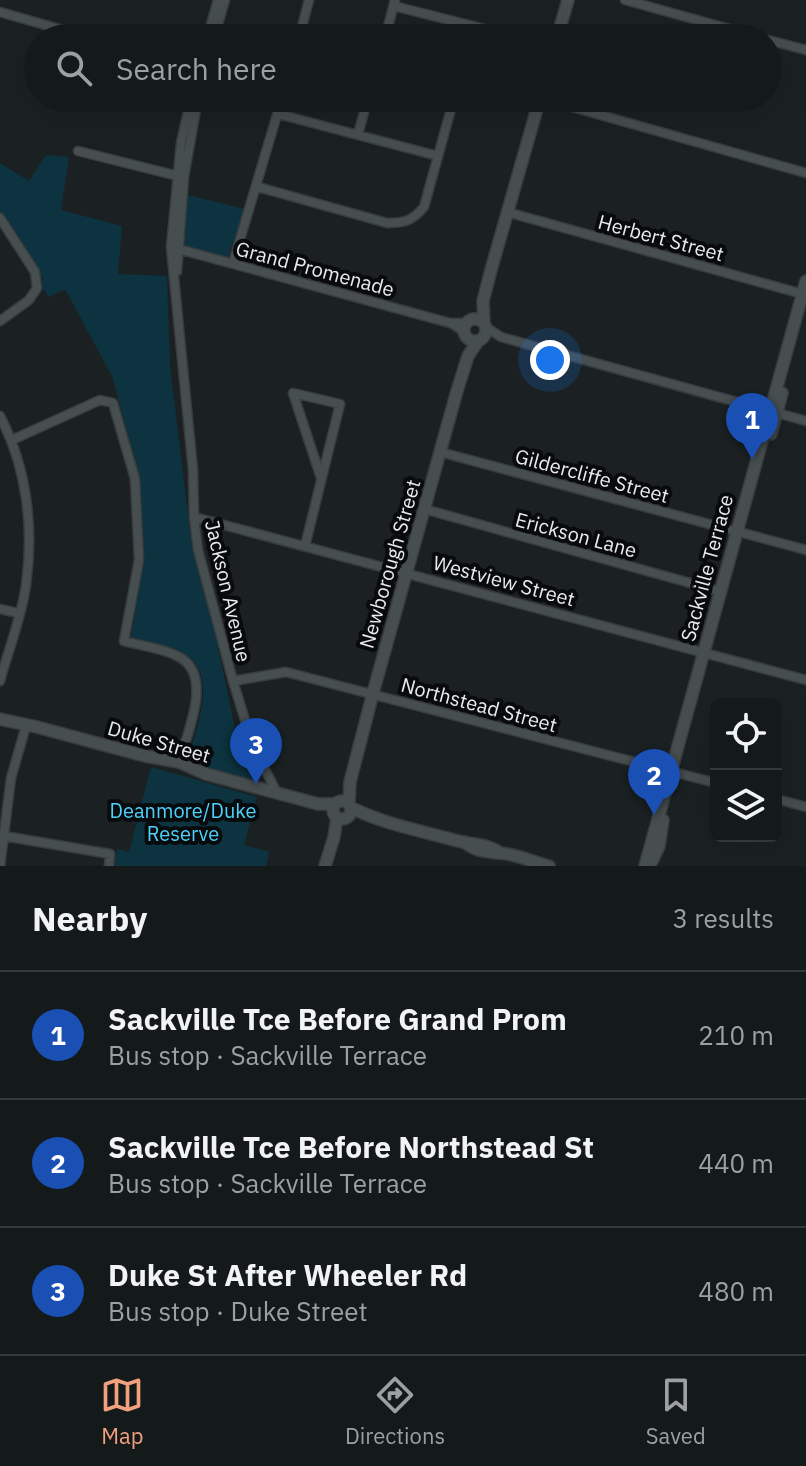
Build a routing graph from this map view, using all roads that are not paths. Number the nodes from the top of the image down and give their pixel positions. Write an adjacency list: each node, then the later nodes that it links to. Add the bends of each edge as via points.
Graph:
1 (218, 0): 9 (street)
2 (225, 0): 10 (street)
3 (309, 0): 11 (street)
4 (568, 0): 14 (main road)
5 (625, 0): 15 (street)
6 (395, 3): 12 (street); 13 (street)
7 (0, 12): 8 (street)
8 (42, 24)
9 (211, 24)
10 (218, 24)
11 (303, 24)
12 (389, 24)
13 (467, 24)
14 (561, 24)
15 (712, 24)
16 (782, 44): 17 (street)
17 (806, 50)
18 (188, 112): 29 (street, Jackson Avenue)
19 (195, 112): 29 (street, Jackson Avenue)
20 (364, 112): 25 (street)
21 (450, 112): 27 (street)
22 (536, 112): 31 (main road)
23 (590, 112): 28 (street)
24 (278, 114): 25 (street); 30 (street)
25 (358, 134): 27 (street)
26 (78, 151): 29 (street)
27 (438, 156): 30 (street, via 424,207 404,223 387,223)
28 (806, 173)
29 (180, 176): 33 (street, Jackson Avenue)
30 (258, 187): 34 (street)
31 (507, 212): 36 (street, Herbert Street); 39 (main road)
32 (0, 218): 38 (street, via 35,272 37,288)
33 (175, 249): 34 (street, Grand Promenade); 47 (street, Jackson Avenue)
34 (233, 263): 39 (street, Grand Promenade)
35 (806, 281): 36 (main road, Sackville Terrace)
36 (804, 294): 40 (main road, Sackville Terrace)
37 (806, 307): 40 (main road, Sackville Terrace)
38 (0, 321)
39 (475, 330): 40 (street, Grand Promenade); 44 (main road, Newborough Street)
40 (773, 412): 42 (street, Grand Promenade); 48 (main road, Sackville Terrace)
41 (0, 416): 43 (street)
42 (806, 421)
43 (12, 440): 54 (street, via 30,534 26,587); 63 (street, via 100,400 113,403 135,479 139,560 124,641 180,657 192,668 197,699)
44 (440, 452): 46 (main road, Newborough Street); 48 (street, Gildercliffe Street)
45 (321, 478): 45 (street, via 340,404 293,393 307,435); 49 (street)
46 (424, 509): 51 (main road, Newborough Street); 52 (street, Erickson Lane)
47 (194, 517): 49 (street, Westview Street); 58 (street, Jackson Avenue)
48 (739, 532): 50 (street, Gildercliffe Street); 52 (main road, Sackville Terrace); 55 (main road, Sackville Terrace)
49 (305, 546): 51 (street, Westview Street)
50 (806, 550)
51 (407, 572): 55 (street, Westview Street); 59 (main road, Newborough Street)
52 (719, 591): 55 (main road, Sackville Terrace)
53 (0, 609): 54 (street)
54 (18, 613): 57 (street)
55 (706, 652): 56 (street, Westview Street); 64 (main road, Sackville Terrace)
56 (806, 680)
57 (0, 681)
58 (233, 681): 59 (street, Northstead Street, via 286,672); 66 (street, Jackson Avenue, via 253,746)
59 (373, 693): 64 (street, Northstead Street); 69 (main road, Newborough Street)
60 (0, 713): 62 (main road, Duke Street, via 28,720)
61 (0, 719): 62 (main road, Duke Street)
62 (32, 726): 63 (main road, Duke Street); 70 (street, via 11,778)
63 (179, 762): 66 (main road, Duke Street)
64 (674, 772): 65 (street, Northstead Street); 75 (main road, Sackville Terrace)
65 (710, 781)
66 (277, 793): 69 (main road, Duke Street)
67 (782, 801): 68 (street)
68 (806, 807)
69 (342, 810): 73 (main road, Newborough Street); 74 (main road, Duke Street, via 463,842 475,851)
70 (4, 836): 71 (street); 72 (street, via 110,854)
71 (0, 866)
72 (109, 866)
73 (325, 866)
74 (549, 866)
75 (648, 866)

